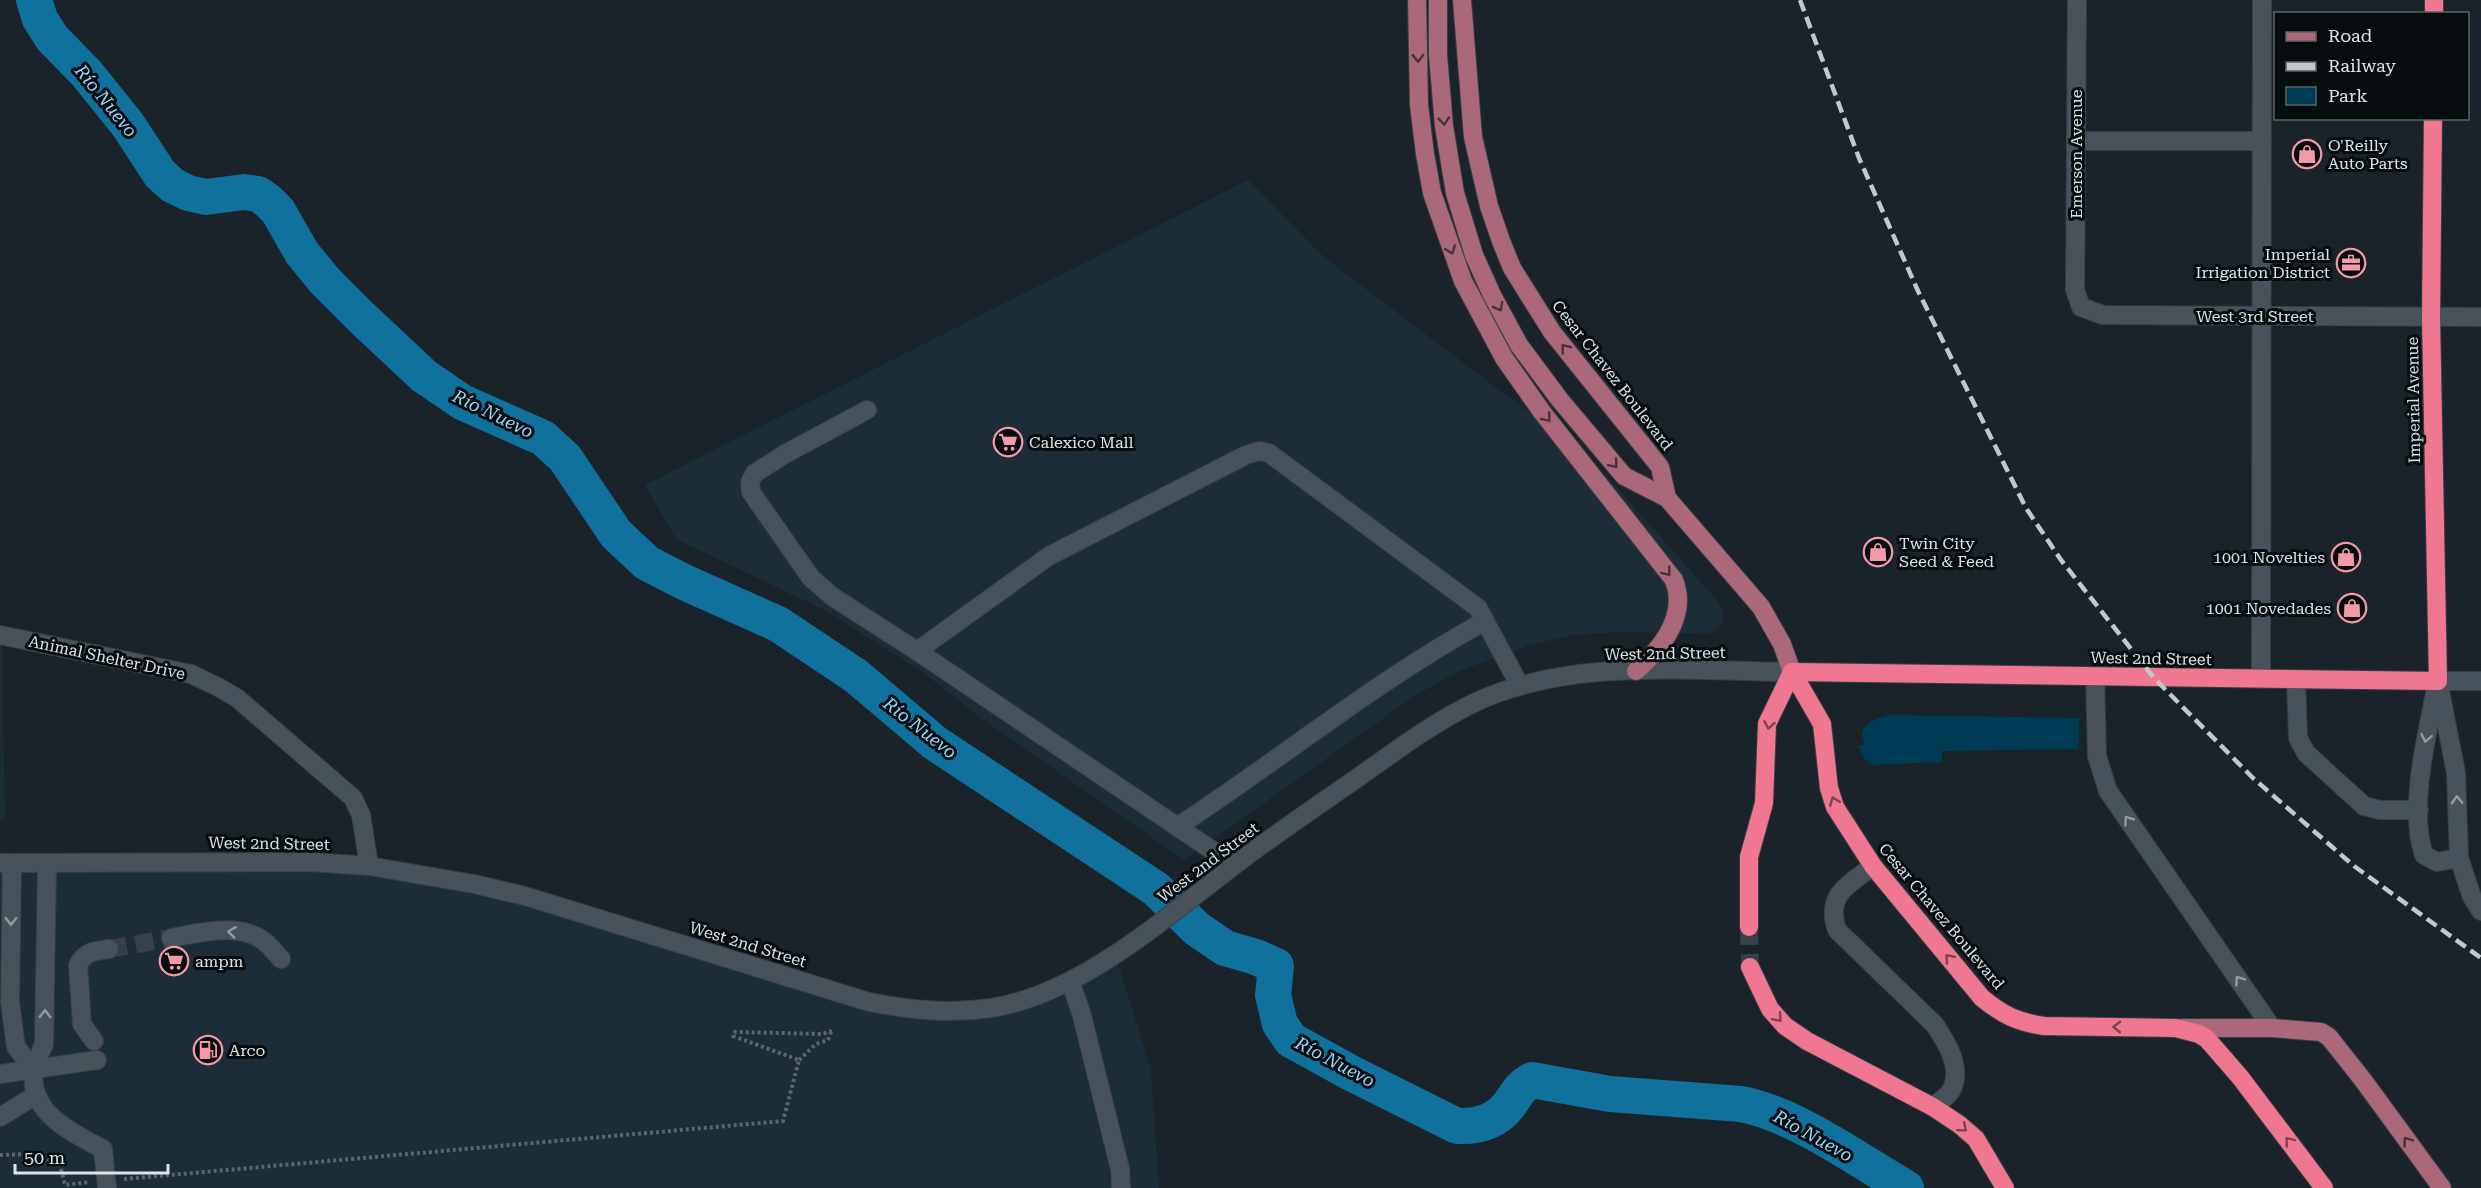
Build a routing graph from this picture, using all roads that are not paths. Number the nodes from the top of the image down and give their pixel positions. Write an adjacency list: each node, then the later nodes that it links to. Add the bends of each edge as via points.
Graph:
1 (1417, 0): 18 (main road, one-way to 18, via 1419,105 1425,154 1432,194 1463,281 1504,358 1674,580 1678,592 1674,623 1665,640)
2 (1438, 0): 14 (main road, Cesar Chavez Boulevard, one-way to 14, via 1443,114 1455,193 1474,255 1492,295 1519,345 1624,476)
3 (1462, 0): 14 (main road, Cesar Chavez Boulevard, one-way to 3, via 1660,466 1552,332 1512,268 1489,206 1473,137)
4 (2077, 0): 7 (street, Emerson Avenue)
5 (2262, 0): 8 (street)
6 (2433, 120): 11 (highway, Imperial Avenue)
7 (2076, 141): 8 (street); 9 (street, Emerson Avenue, via 2076,290)
8 (2262, 141): 10 (street)
9 (2081, 307): 10 (street, West 3rd Street, via 2103,315)
10 (2262, 316): 11 (street, West 3rd Street); 21 (street)
11 (2431, 317): 12 (street, West 3rd Street); 23 (highway, Imperial Avenue)
12 (2481, 317)
13 (867, 410): 17 (street, via 755,473 750,482 751,492 811,578 833,597)
14 (1667, 498): 19 (main road, Cesar Chavez Boulevard, via 1761,608 1782,644)
15 (1485, 621): 17 (street, via 1478,608 1461,594 1269,453 1259,451 1049,556); 25 (street); 27 (street, via 1433,649)
16 (0, 635): 32 (street, Animal Shelter Drive, via 190,674 237,698 353,798 362,815)
17 (917, 651): 27 (street)
18 (1636, 671): 19 (street, West 2nd Street); 25 (street, West 2nd Street, via 1572,675)
19 (1792, 672): 20 (highway, West 2nd Street); 33 (highway, Cesar Chavez Boulevard, one-way to 19, via 1834,807 1822,724); 35 (highway, one-way to 35, via 1767,724 1764,803 1749,856)
20 (2095, 677): 21 (highway, West 2nd Street); 42 (street, one-way to 20, via 2108,791 2097,756)
21 (2261, 679): 22 (highway, West 2nd Street)
22 (2296, 679): 23 (highway, West 2nd Street); 26 (street, via 2298,738 2306,753 2364,806)
23 (2438, 681): 24 (street); 26 (street, Imperial Avenue, one-way to 26, via 2419,772); 28 (street, Imperial Avenue, one-way to 23, via 2456,773)
24 (2481, 681)
25 (1520, 686): 31 (street, West 2nd Street, via 1454,713)
26 (2419, 810): 28 (street, Imperial Avenue, via 2419,842 2424,855 2437,862)
27 (1177, 827): 31 (street)
28 (2459, 858): 34 (street, Imperial Avenue)
29 (6, 863): 30 (street, West 2nd Street); 45 (street, one-way to 45, via 10,1002 16,1047)
30 (47, 863): 32 (street, West 2nd Street, via 224,861); 45 (street, one-way to 30, via 44,1044)
31 (1234, 865): 40 (street, West 2nd Street, via 1140,939)
32 (369, 866): 40 (street, West 2nd Street, via 525,896 869,1002 910,1010 992,1008)
33 (1873, 866): 41 (highway, Cesar Chavez Boulevard, one-way to 33, via 2044,1026 2003,1014 1982,998); 48 (street, via 1839,893 1834,922 1837,930 1935,1025 1948,1043 1954,1085)
34 (2481, 911)
35 (1749, 927)
36 (171, 938): 38 (street, one-way to 36, via 263,940 235,931)
37 (109, 949): 43 (street, via 89,952 78,965 82,1024)
38 (281, 959)
39 (1750, 967): 48 (highway, one-way to 48, via 1770,1009 1785,1026)
40 (1070, 981): 51 (street, via 1120,1169)
41 (2176, 1028): 42 (main road); 53 (highway, Cesar Chavez Boulevard, one-way to 41, via 2207,1039)
42 (2272, 1028): 54 (main road, one-way to 42, via 2329,1037 2311,1030)
43 (94, 1041)
44 (97, 1060): 45 (street)
45 (34, 1070): 46 (street); 47 (street)
46 (0, 1074)
47 (36, 1095): 49 (street); 50 (street, via 47,1113 62,1126 103,1149)
48 (1933, 1107): 52 (highway, one-way to 52, via 1976,1139)
49 (0, 1117)
50 (107, 1184)
51 (1121, 1188)
52 (2005, 1188)
53 (2324, 1188)
54 (2442, 1188)

